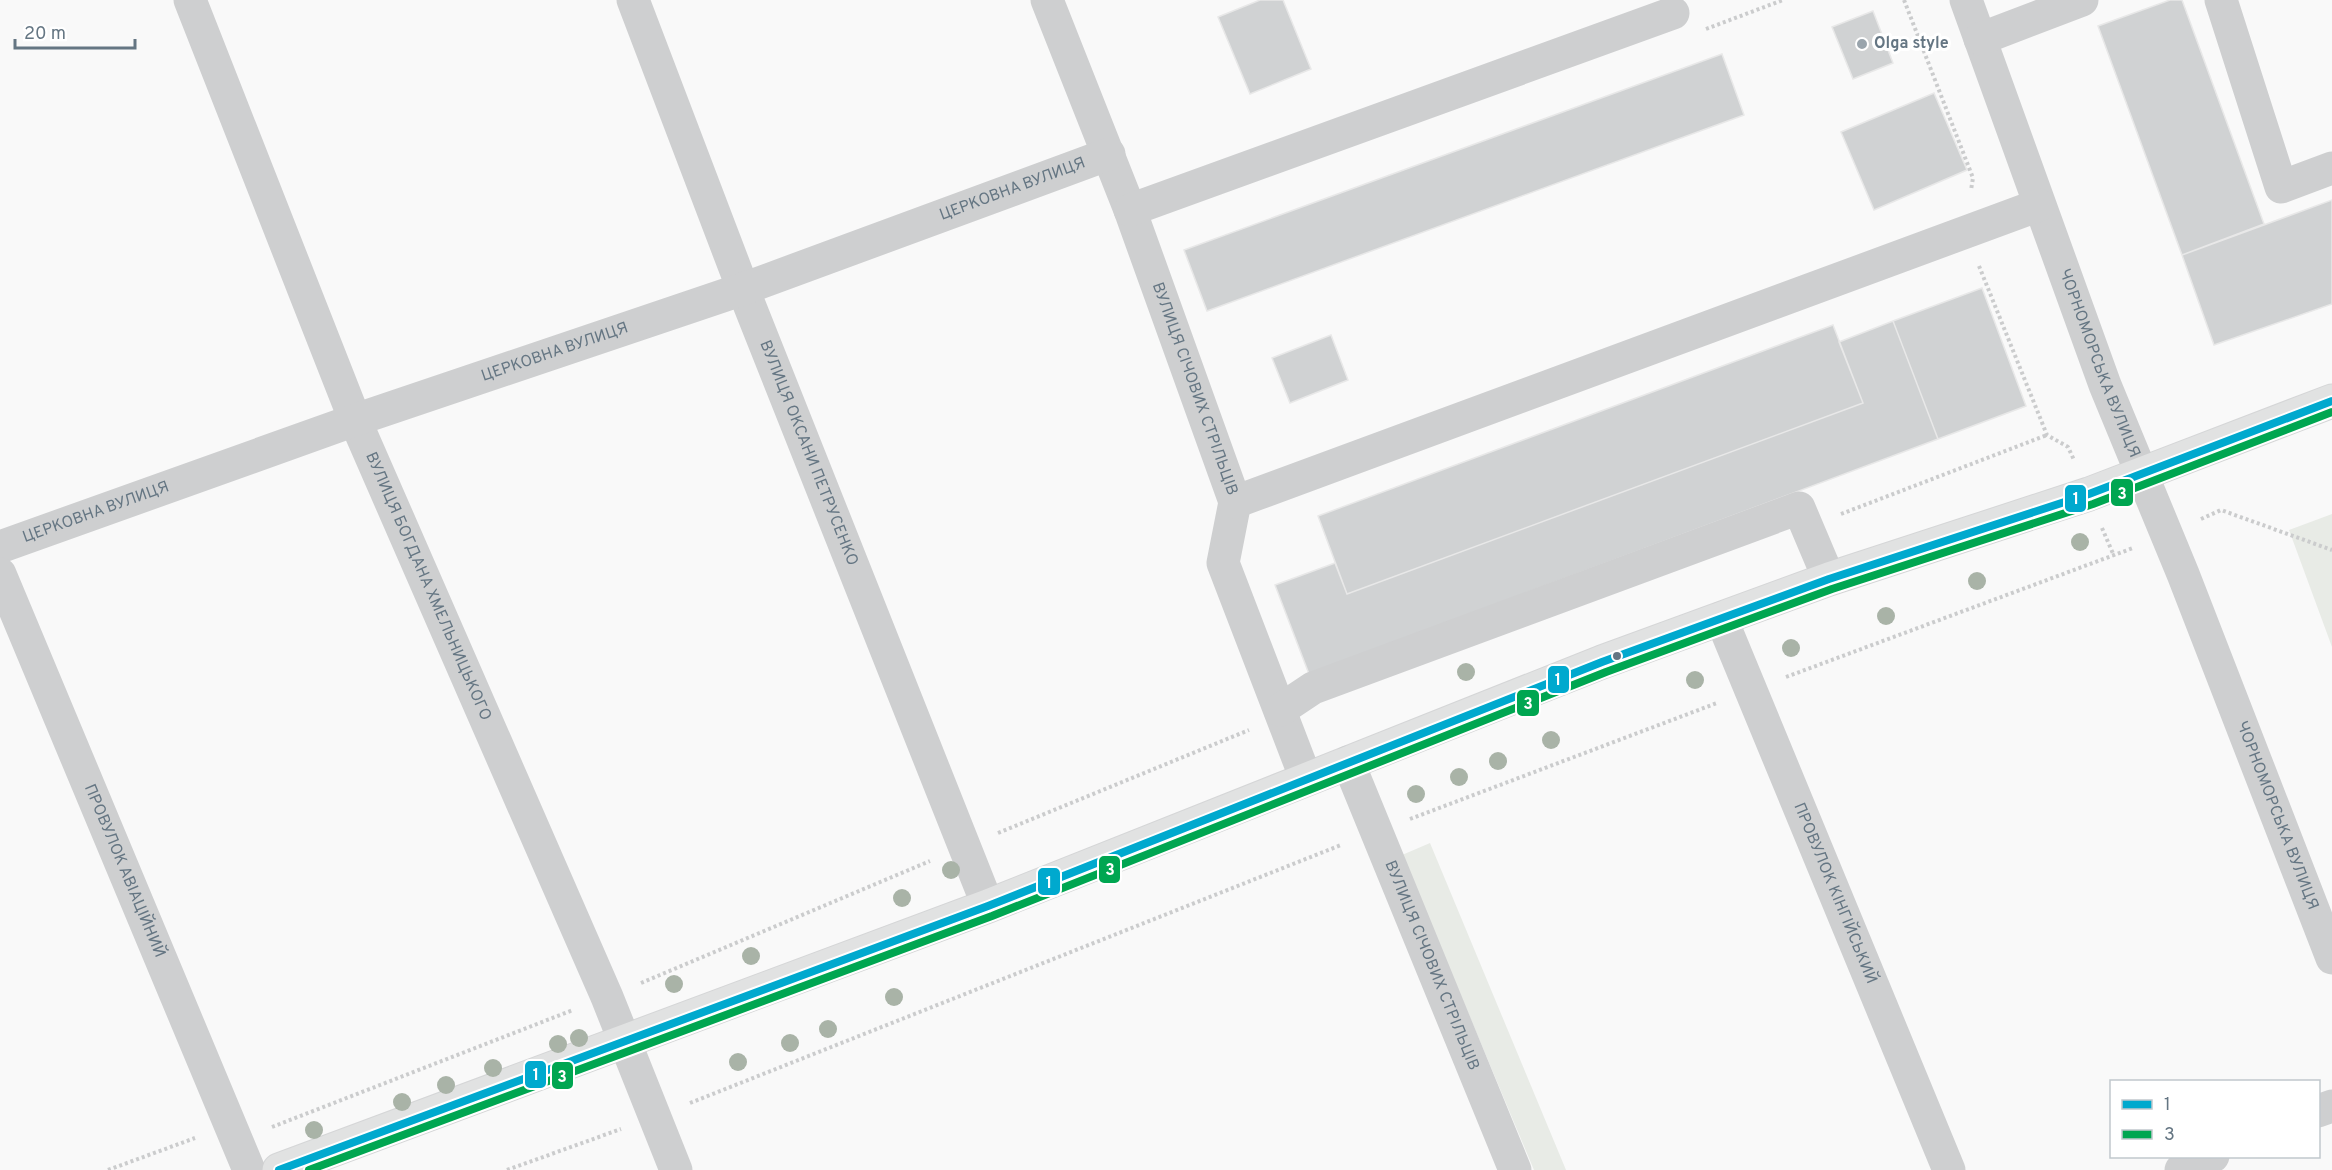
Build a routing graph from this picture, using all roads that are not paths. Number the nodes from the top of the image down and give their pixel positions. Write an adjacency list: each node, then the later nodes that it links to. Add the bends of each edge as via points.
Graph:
1 (190, 0): 15 (street, ВУЛИЦЯ БОГДАНА ХМЕЛЬНИЦЬКОГО)
2 (633, 0): 13 (street, ВУЛИЦЯ ОКСАНИ ПЕТРУСЕНКО)
3 (1047, 0): 9 (street, ВУЛИЦЯ СІЧОВИХ СТРІЛЬЦІВ)
4 (1966, 0): 8 (street, ЧОРНОМОРСЬКА ВУЛИЦЯ)
5 (2082, 0): 8 (street)
6 (2221, 0): 10 (street, via 2281,187)
7 (1673, 13): 12 (street)
8 (1980, 39): 11 (street, ЧОРНОМОРСЬКА ВУЛИЦЯ)
9 (1109, 154): 12 (street, ВУЛИЦЯ СІЧОВИХ СТРІЛЬЦІВ); 13 (street, ЦЕРКОВНА ВУЛИЦЯ)
10 (2332, 168)
11 (2039, 205): 16 (street, ЧОРНОМОРСЬКА ВУЛИЦЯ, via 2104,385); 17 (street)
12 (1130, 210): 17 (street, ВУЛИЦЯ СІЧОВИХ СТРІЛЬЦІВ)
13 (744, 289): 15 (street, ЦЕРКОВНА ВУЛИЦЯ); 25 (street, ВУЛИЦЯ ОКСАНИ ПЕТРУСЕНКО)
14 (2332, 401): 16 (main road)
15 (355, 420): 18 (street, ЦЕРКОВНА ВУЛИЦЯ); 27 (street, ВУЛИЦЯ БОГДАНА ХМЕЛЬНИЦЬКОГО)
16 (2142, 475): 20 (main road); 26 (street, ЧОРНОМОРСЬКА ВУЛИЦЯ)
17 (1235, 502): 22 (street, ВУЛИЦЯ СІЧОВИХ СТРІЛЬЦІВ, via 1223,563)
18 (0, 547)
19 (0, 574): 29 (street, ПРОВУЛОК АВІАЦІЙНИЙ)
20 (1829, 579): 21 (main road); 22 (street, via 1799,508 1313,688)
21 (1721, 618): 23 (main road); 33 (street, ПРОВУЛОК КІНГІЙСЬКИЙ)
22 (1280, 710): 24 (street, ВУЛИЦЯ СІЧОВИХ СТРІЛЬЦІВ)
23 (1348, 762): 24 (main road); 32 (street, ВУЛИЦЯ СІЧОВИХ СТРІЛЬЦІВ)
24 (1306, 779): 25 (main road)
25 (988, 906): 27 (main road)
26 (2332, 958)
27 (624, 1043): 30 (main road); 31 (street, ВУЛИЦЯ БОГДАНА ХМЕЛЬНИЦЬКОГО)
28 (2208, 1158): 34 (street)
29 (249, 1170)
30 (279, 1170)
31 (676, 1170)
32 (1515, 1170)
33 (1949, 1170)
34 (2181, 1170)

